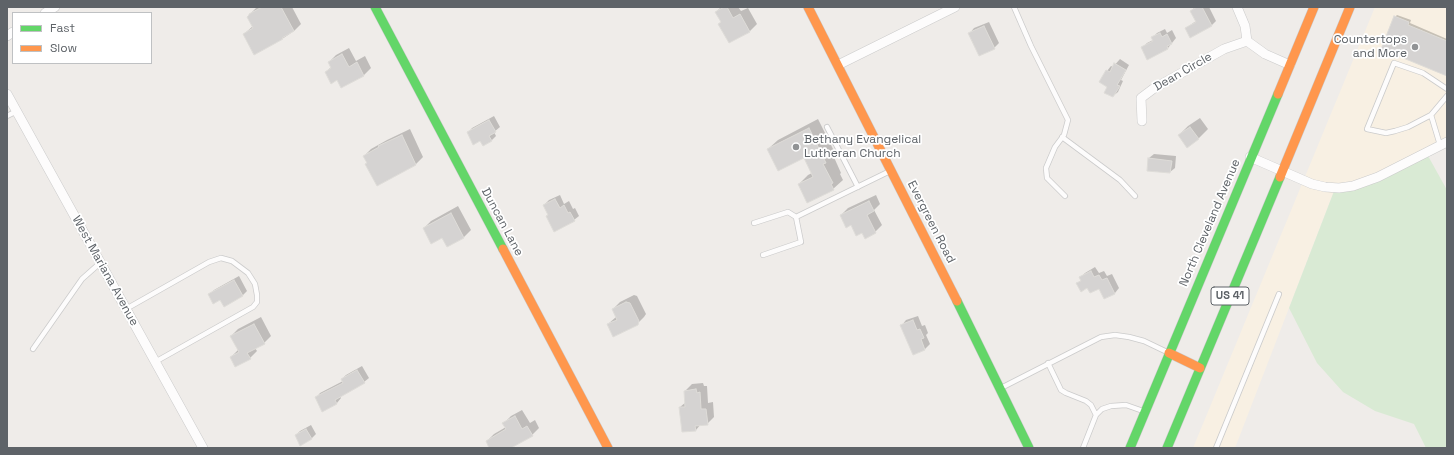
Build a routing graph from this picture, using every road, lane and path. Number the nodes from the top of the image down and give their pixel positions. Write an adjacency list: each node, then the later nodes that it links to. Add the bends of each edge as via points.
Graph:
1 (375, 7): 42 (main road, Duncan Lane)
2 (808, 7): 9 (main road, Evergreen Road)
3 (955, 7): 9 (street)
4 (1014, 7): 19 (lane, via 1068,120)
5 (1237, 7): 8 (street, via 1245,26)
6 (1314, 7): 10 (main road, North Cleveland Avenue / US 41)
7 (1350, 7): 22 (main road, US 41)
8 (1247, 41): 10 (street, via 1265,54); 17 (street, Dean Circle, via 1224,49 1147,93 1141,98)
9 (838, 65): 23 (main road, Evergreen Road)
10 (1290, 65): 21 (main road, North Cleveland Avenue / US 41)
11 (1447, 89): 15 (lane, via 1423,73 1394,62 1368,129 1386,133 1408,127)
12 (7, 94): 14 (street, West Mariana Avenue)
13 (1447, 96): 15 (lane)
14 (17, 111): 16 (lane); 30 (street, West Mariana Avenue)
15 (1431, 115): 20 (lane)
16 (7, 116)
17 (1142, 121)
18 (827, 127): 24 (lane)
19 (1062, 137): 25 (lane, via 1046,168 1047,178); 26 (lane, via 1120,180)
20 (1444, 144): 22 (street, via 1378,177 1353,186 1325,187)
21 (1250, 157): 22 (street); 34 (main road, North Cleveland Avenue / US 41)
22 (1282, 170): 37 (main road, US 41)
23 (892, 171): 24 (lane); 38 (main road, Evergreen Road)
24 (858, 187): 27 (lane)
25 (1065, 196)
26 (1135, 196)
27 (796, 217): 28 (lane, via 788,212); 29 (lane, via 801,242)
28 (754, 223)
29 (763, 255)
30 (100, 263): 32 (street, West Mariana Avenue); 33 (lane, via 82,279)
31 (1279, 294): 47 (lane)
32 (126, 309): 35 (street, West Mariana Avenue); 35 (lane, via 209,262 221,258 232,261 248,273 255,284 257,302 253,307)
33 (33, 349)
34 (1169, 353): 36 (lane, via 1144,341 1115,335 1101,337); 37 (main road); 39 (main road, North Cleveland Avenue / US 41)
35 (155, 362): 41 (street, West Mariana Avenue)
36 (1048, 363): 38 (lane); 40 (lane, via 1061,390 1092,405)
37 (1200, 368): 46 (main road, US 41)
38 (1000, 389): 43 (main road, Evergreen Road)
39 (1145, 412): 40 (lane, via 1126,405 1102,409); 45 (main road, North Cleveland Avenue / US 41)
40 (1096, 415): 44 (lane)
41 (203, 448)
42 (608, 448)
43 (1029, 448)
44 (1083, 448)
45 (1130, 448)
46 (1167, 448)
47 (1216, 448)

